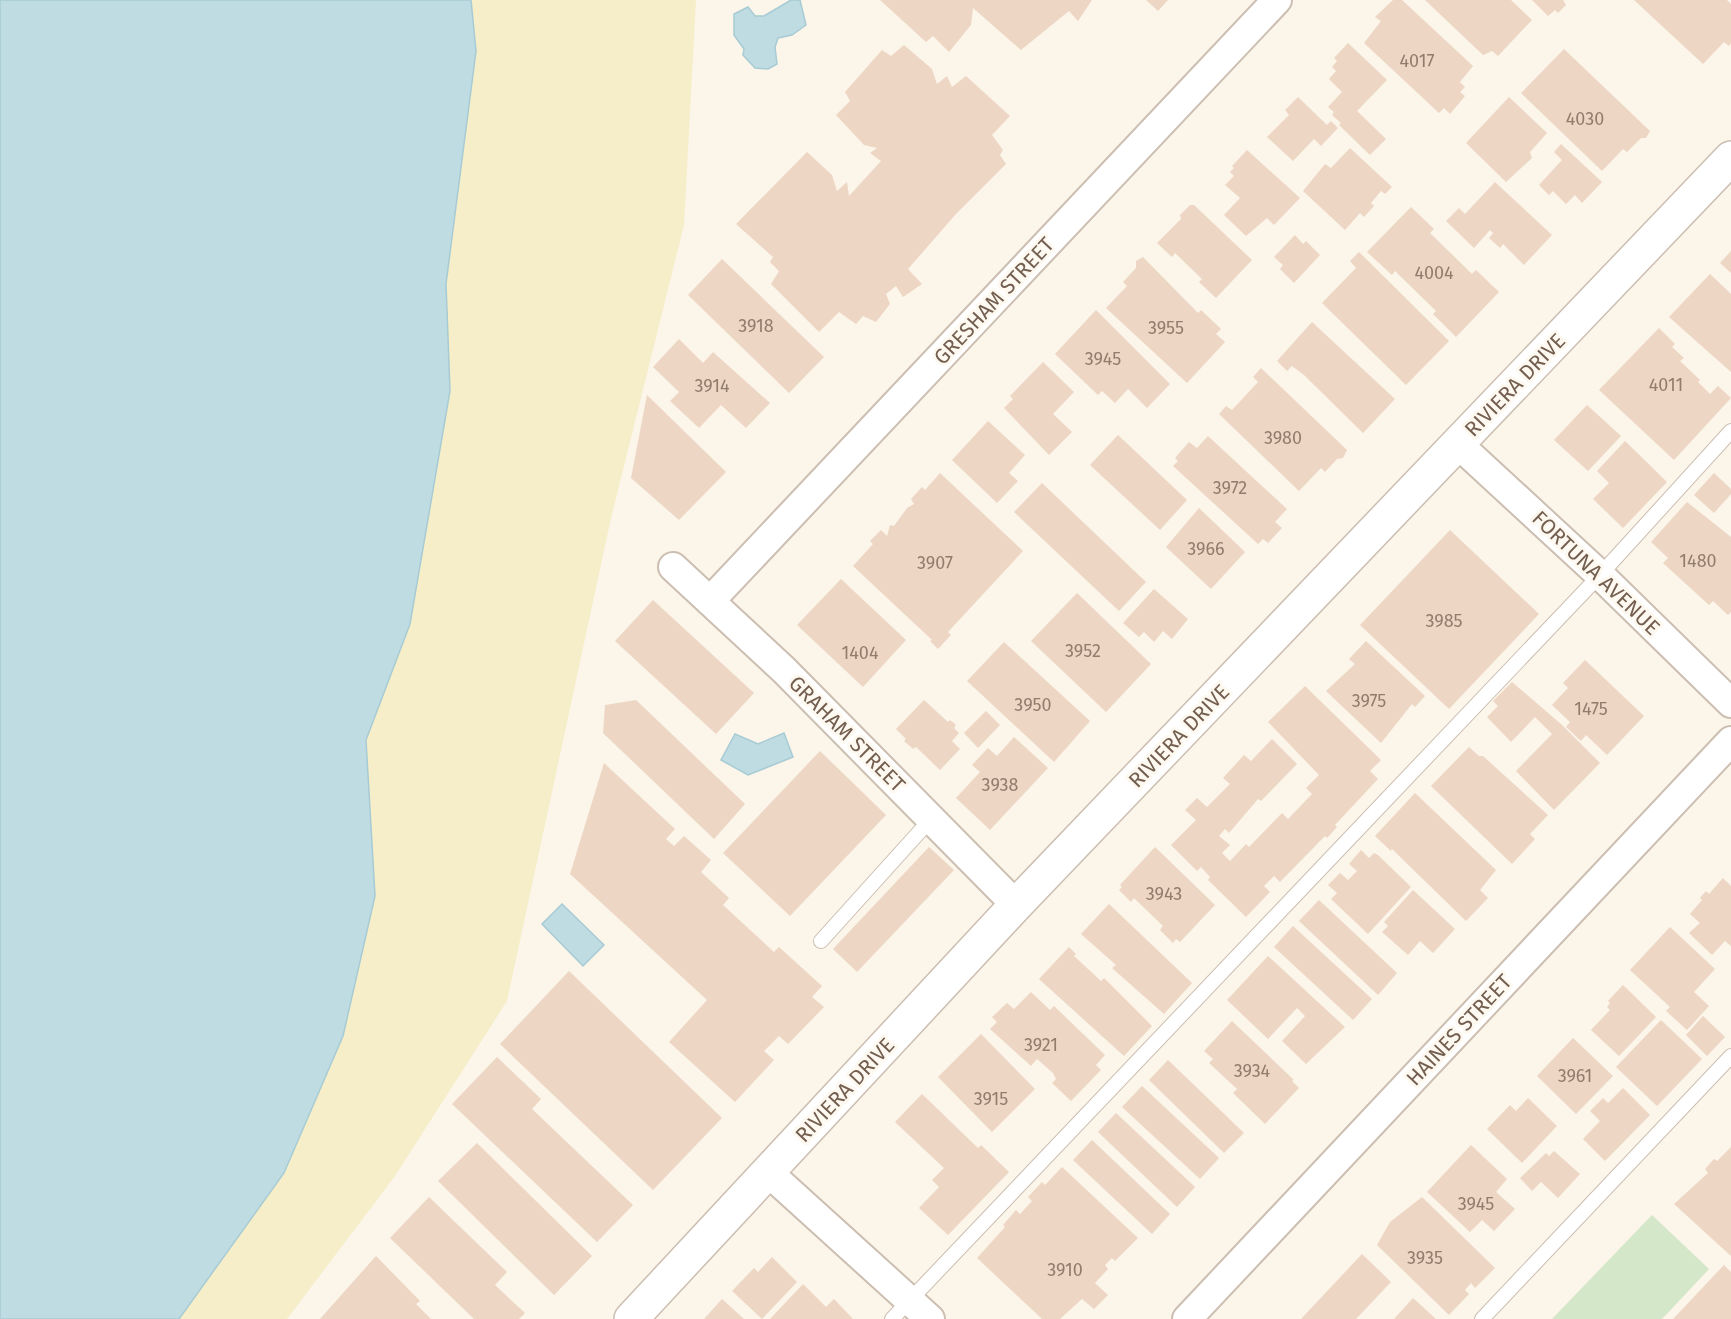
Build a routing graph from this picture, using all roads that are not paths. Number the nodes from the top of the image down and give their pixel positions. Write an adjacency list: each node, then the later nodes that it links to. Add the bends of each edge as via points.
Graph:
1 (1277, 0): 7 (street, GRESHAM STREET)
2 (1731, 158): 4 (street, RIVIERA DRIVE)
3 (1731, 431): 6 (lane)
4 (1458, 444): 6 (street, FORTUNA AVENUE); 11 (street, RIVIERA DRIVE)
5 (673, 567): 7 (street, GRAHAM STREET)
6 (1599, 575): 8 (street, FORTUNA AVENUE); 15 (lane)
7 (710, 601): 10 (street, GRAHAM STREET)
8 (1731, 703)
9 (1731, 741): 17 (street, HAINES STREET)
10 (931, 819): 11 (street, GRAHAM STREET); 12 (lane)
11 (1016, 905): 14 (street, RIVIERA DRIVE)
12 (821, 941)
13 (1731, 1056): 18 (lane)
14 (769, 1173): 15 (street); 16 (street, RIVIERA DRIVE)
15 (910, 1313)
16 (631, 1319)
17 (1187, 1319)
18 (1482, 1319)

